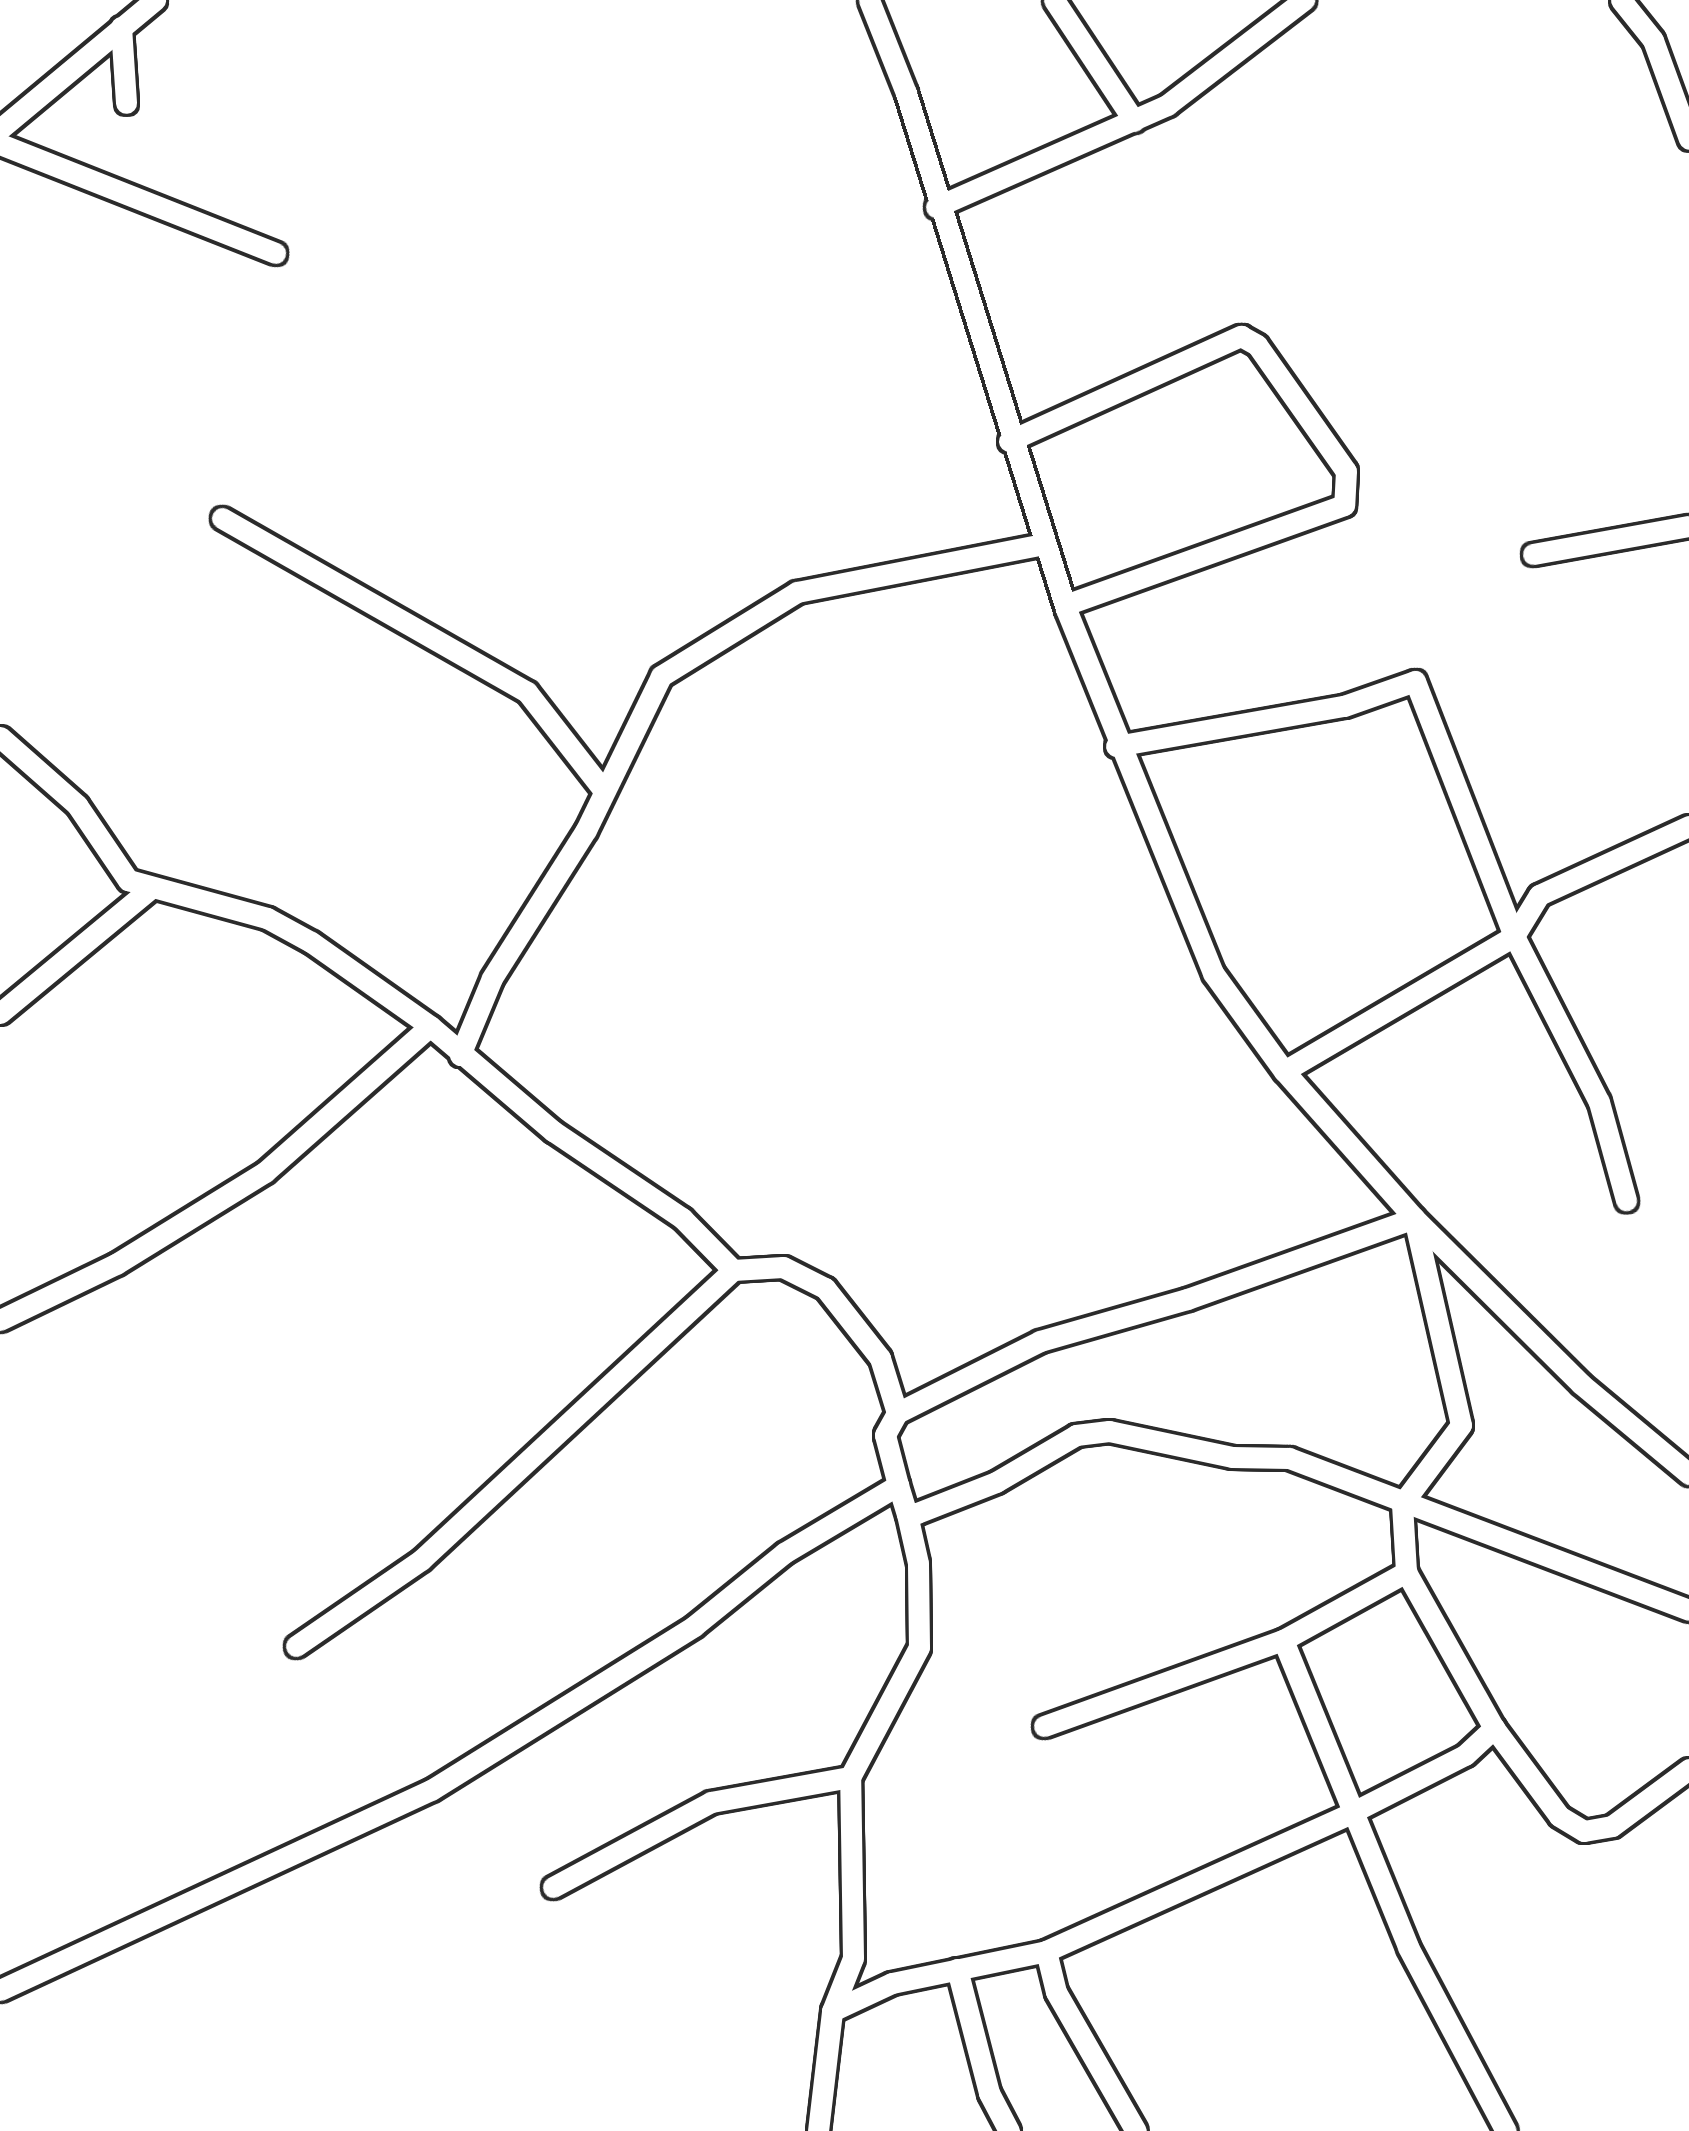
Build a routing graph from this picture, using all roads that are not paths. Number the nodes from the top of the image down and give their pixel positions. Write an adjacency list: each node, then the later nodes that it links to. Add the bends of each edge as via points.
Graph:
1 (155, 0): 6 (street)
2 (869, 0): 12 (street)
3 (1054, 0): 8 (street)
4 (1304, 0): 8 (street, via 1167,105)
5 (1621, 0): 10 (street, via 1653,40)
6 (121, 27): 7 (street); 9 (street)
7 (127, 104)
8 (1134, 121): 12 (street)
9 (0, 129)
10 (1689, 139)
11 (0, 144): 13 (street)
12 (936, 207): 14 (street)
13 (275, 253)
14 (1009, 441): 17 (street); 19 (street, via 1241,336 1257,345 1346,471 1344,505)
15 (222, 518): 22 (street, via 527,692)
16 (1689, 526): 18 (street)
17 (1044, 544): 19 (street); 22 (street, via 797,592 661,676)
18 (1533, 554)
19 (1065, 605): 21 (street)
20 (0, 737): 24 (street, via 77,805 128,880)
21 (1116, 746): 25 (street, via 1344,706 1415,681); 29 (street, via 1213,973)
22 (604, 790): 28 (street, via 492,978)
23 (1689, 826): 25 (street, via 1539,895)
24 (150, 889): 26 (street); 27 (street, via 267,918)
25 (1514, 935): 29 (street); 30 (street, via 1599,1102)
26 (0, 1013)
27 (430, 1026): 28 (street); 33 (street, via 265,1172 116,1264)
28 (460, 1055): 32 (street, via 553,1131 682,1218)
29 (1284, 1071): 31 (street)
30 (1626, 1200)
31 (1414, 1218): 34 (street, via 1187,1299 1040,1341); 35 (street, via 1581,1384); 37 (street, via 1461,1425)
32 (733, 1270): 34 (street, via 783,1268 825,1288 880,1358); 42 (street, via 421,1560)
33 (0, 1320)
34 (897, 1413): 36 (street, via 885,1435)
35 (1689, 1474)
36 (898, 1485): 38 (street); 51 (street, via 431,1790)
37 (1402, 1504): 38 (street, via 1289,1458 1232,1457 1109,1431 1076,1435 996,1482); 39 (street); 40 (street)
38 (907, 1514): 46 (street, via 919,1563 919,1647)
39 (1406, 1572): 41 (street); 44 (street)
40 (1689, 1610)
41 (1283, 1640): 43 (street); 47 (street)
42 (296, 1646)
43 (1044, 1726)
44 (1494, 1728): 45 (street, via 1559,1816 1584,1831 1612,1826); 47 (street, via 1465,1755)
45 (1689, 1769)
46 (850, 1777): 48 (street, via 711,1802); 52 (street, via 853,1958)
47 (1349, 1814): 49 (street); 56 (street, via 1452,2041)
48 (553, 1887)
49 (1046, 1951): 50 (street); 55 (street, via 1056,1992)
50 (957, 1969): 52 (street, via 892,1983); 54 (street, via 989,2093)
51 (0, 1990)
52 (832, 2011): 53 (street)
53 (818, 2131)
54 (1009, 2131)
55 (1136, 2131)
56 (1506, 2131)

